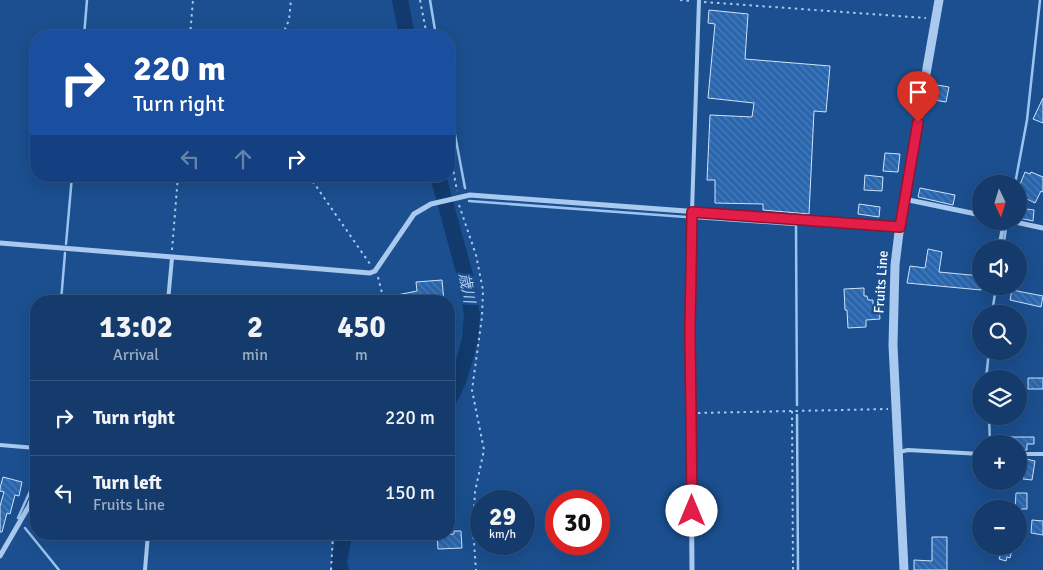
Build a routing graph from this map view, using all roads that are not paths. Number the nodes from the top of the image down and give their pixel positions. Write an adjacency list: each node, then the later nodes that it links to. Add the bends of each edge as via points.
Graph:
1 (939, 0): 3 (street, Fruits Line)
2 (698, 1): 4 (lane)
3 (904, 199): 5 (street); 7 (street, Fruits Line)
4 (692, 212): 7 (street); 10 (street, via 470,195 431,204 414,214 375,271 370,273); 12 (lane)
5 (972, 213)
6 (1028, 225): 8 (street)
7 (900, 227): 15 (street, Fruits Line, via 893,313)
8 (1043, 228)
9 (0, 243): 10 (street)
10 (172, 258): 11 (lane)
11 (169, 295)
12 (690, 330): 23 (street)
13 (0, 445): 14 (lane)
14 (30, 448)
15 (898, 452): 16 (lane); 24 (street, Fruits Line)
16 (972, 454)
17 (1027, 454): 18 (lane)
18 (1043, 454)
19 (30, 504): 21 (street)
20 (148, 540): 22 (lane)
21 (0, 556)
22 (145, 570)
23 (692, 570)
24 (904, 570)

